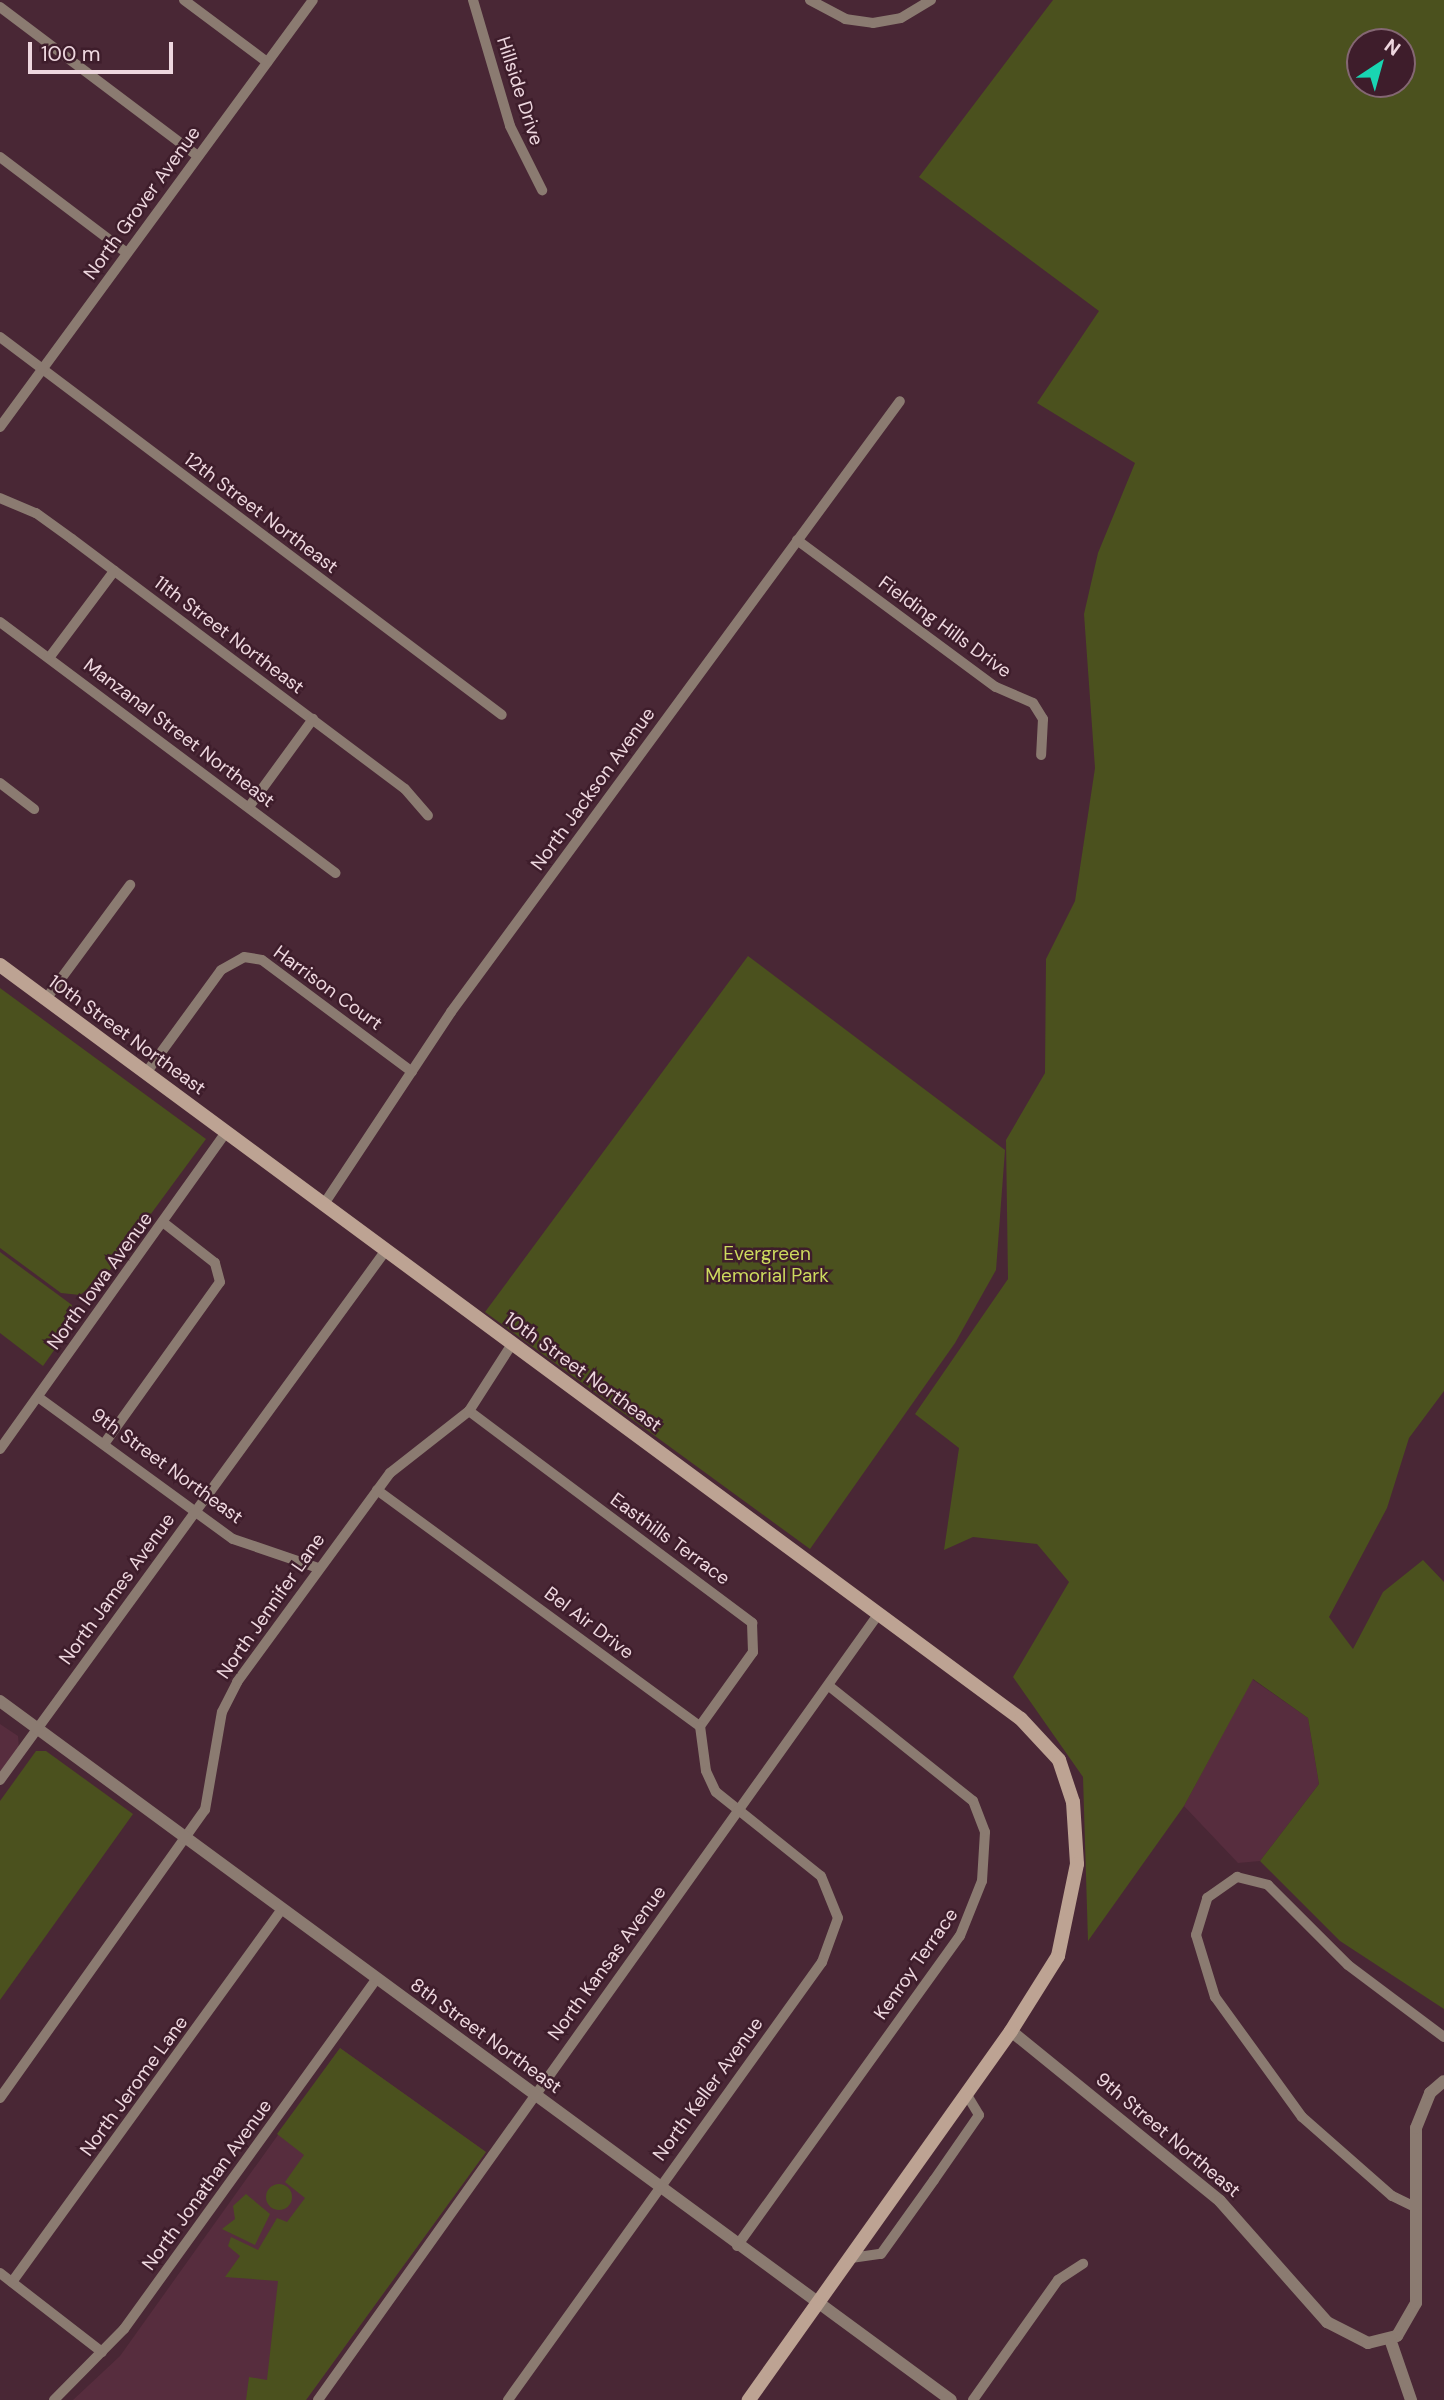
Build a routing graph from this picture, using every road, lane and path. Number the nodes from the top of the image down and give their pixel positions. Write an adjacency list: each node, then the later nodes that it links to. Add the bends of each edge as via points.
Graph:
1 (184, 0): 7 (street)
2 (313, 0): 7 (street, North Grover Avenue)
3 (473, 0): 10 (street, Hillside Drive, via 510,126)
4 (810, 0): 5 (street, via 845,19 873,23 901,18)
5 (931, 0)
6 (0, 7): 8 (street)
7 (267, 62): 8 (street, North Grover Avenue)
8 (198, 156): 11 (street, North Grover Avenue)
9 (0, 157): 11 (street)
10 (541, 190)
11 (127, 253): 13 (street, North Grover Avenue)
12 (0, 337): 13 (street, 12th Street Northeast)
13 (43, 369): 15 (street, North Grover Avenue); 21 (street, 12th Street Northeast)
14 (900, 401): 17 (street, North Jackson Avenue)
15 (0, 427)
16 (0, 498): 18 (street, 11th Street Northeast, via 36,513)
17 (797, 540): 23 (street, Fielding Hills Drive, via 996,687 1033,703 1043,719); 32 (street, North Jackson Avenue)
18 (114, 571): 20 (street); 22 (street, 11th Street Northeast)
19 (0, 622): 20 (street, Manzanal Street Northeast)
20 (49, 659): 25 (street, Manzanal Street Northeast)
21 (502, 715)
22 (313, 719): 25 (street); 27 (street, 11th Street Northeast, via 405,789)
23 (1041, 755)
24 (0, 783): 26 (street)
25 (249, 807): 28 (street, Manzanal Street Northeast)
26 (34, 808)
27 (428, 815)
28 (336, 873)
29 (130, 885): 31 (street)
30 (0, 965): 31 (main road, 10th Street Northeast)
31 (46, 999): 33 (main road, 10th Street Northeast)
32 (412, 1072): 33 (street, Harrison Court, via 262,960 244,957 221,970); 35 (street, North Jackson Avenue)
33 (146, 1073): 34 (main road, 10th Street Northeast)
34 (226, 1132): 35 (main road, 10th Street Northeast); 36 (street, North Iowa Avenue)
35 (324, 1204): 37 (main road, 10th Street Northeast)
36 (164, 1223): 39 (street, North Iowa Avenue); 41 (street, via 215,1263 219,1282)
37 (386, 1250): 38 (main road, 10th Street Northeast); 44 (street, North James Avenue)
38 (512, 1344): 40 (street, North Jennifer Lane); 46 (main road, 10th Street Northeast)
39 (38, 1397): 41 (street, 9th Street Northeast); 42 (street, North Iowa Avenue)
40 (469, 1411): 43 (street, North Jennifer Lane, via 404,1457); 49 (street, Easthills Terrace, via 752,1623 753,1652)
41 (104, 1444): 44 (street, 9th Street Northeast)
42 (0, 1449)
43 (377, 1490): 45 (street, North Jennifer Lane); 49 (street, Bel Air Drive)
44 (195, 1513): 45 (street, 9th Street Northeast, via 246,1545); 50 (street, North James Avenue)
45 (318, 1568): 53 (street, North Jennifer Lane, via 229,1698 210,1799)
46 (877, 1616): 47 (street, North Kansas Avenue); 56 (main road, 10th Street Northeast, via 1046,1741 1068,1780 1076,1853 1065,1937)
47 (829, 1686): 52 (street, North Kansas Avenue); 64 (street, Kenroy Terrace, via 973,1801 985,1832 982,1881 960,1936)
48 (0, 1701): 50 (street, 8th Street Northeast)
49 (700, 1726): 52 (street, via 709,1780)
50 (37, 1729): 51 (street, North James Avenue); 53 (street, 8th Street Northeast)
51 (0, 1780)
52 (739, 1811): 60 (street, North Kansas Avenue); 62 (street, North Keller Avenue, via 821,1876 835,1902 836,1932 822,1962)
53 (185, 1839): 54 (street, 8th Street Northeast); 61 (street, North Jennifer Lane)
54 (281, 1910): 55 (street, 8th Street Northeast); 68 (street, North Jerome Lane)
55 (376, 1979): 60 (street, 8th Street Northeast); 71 (street, North Jonathan Avenue)
56 (1011, 2031): 59 (main road, 10th Street Northeast); 70 (street, 9th Street Northeast, via 1220,2202 1336,2330 1358,2341)
57 (1444, 2037): 63 (street, via 1348,1965 1268,1885 1237,1877 1208,1898 1199,1917 1198,1957 1206,1982 1302,2117 1391,2196)
58 (1444, 2081): 63 (street, via 1418,2117)
59 (966, 2093): 65 (main road, 10th Street Northeast); 65 (street, via 979,2115 934,2180 881,2254)
60 (534, 2094): 62 (street, 8th Street Northeast); 73 (street, North Kansas Avenue)
61 (0, 2098)
62 (658, 2188): 64 (street, 8th Street Northeast); 74 (street, North Keller Avenue)
63 (1417, 2208): 70 (street, via 1416,2303 1404,2329)
64 (737, 2246): 69 (street, 8th Street Northeast)
65 (851, 2258): 69 (main road, 10th Street Northeast)
66 (1083, 2264): 77 (street, via 1058,2280)
67 (0, 2273): 68 (street)
68 (12, 2282): 71 (street)
69 (817, 2305): 75 (main road, 10th Street Northeast); 76 (street, 8th Street Northeast)
70 (1390, 2339): 78 (street)
71 (102, 2351): 72 (street, North Jonathan Avenue)
72 (54, 2400)
73 (318, 2400)
74 (508, 2400)
75 (749, 2400)
76 (951, 2400)
77 (973, 2400)
78 (1411, 2400)

